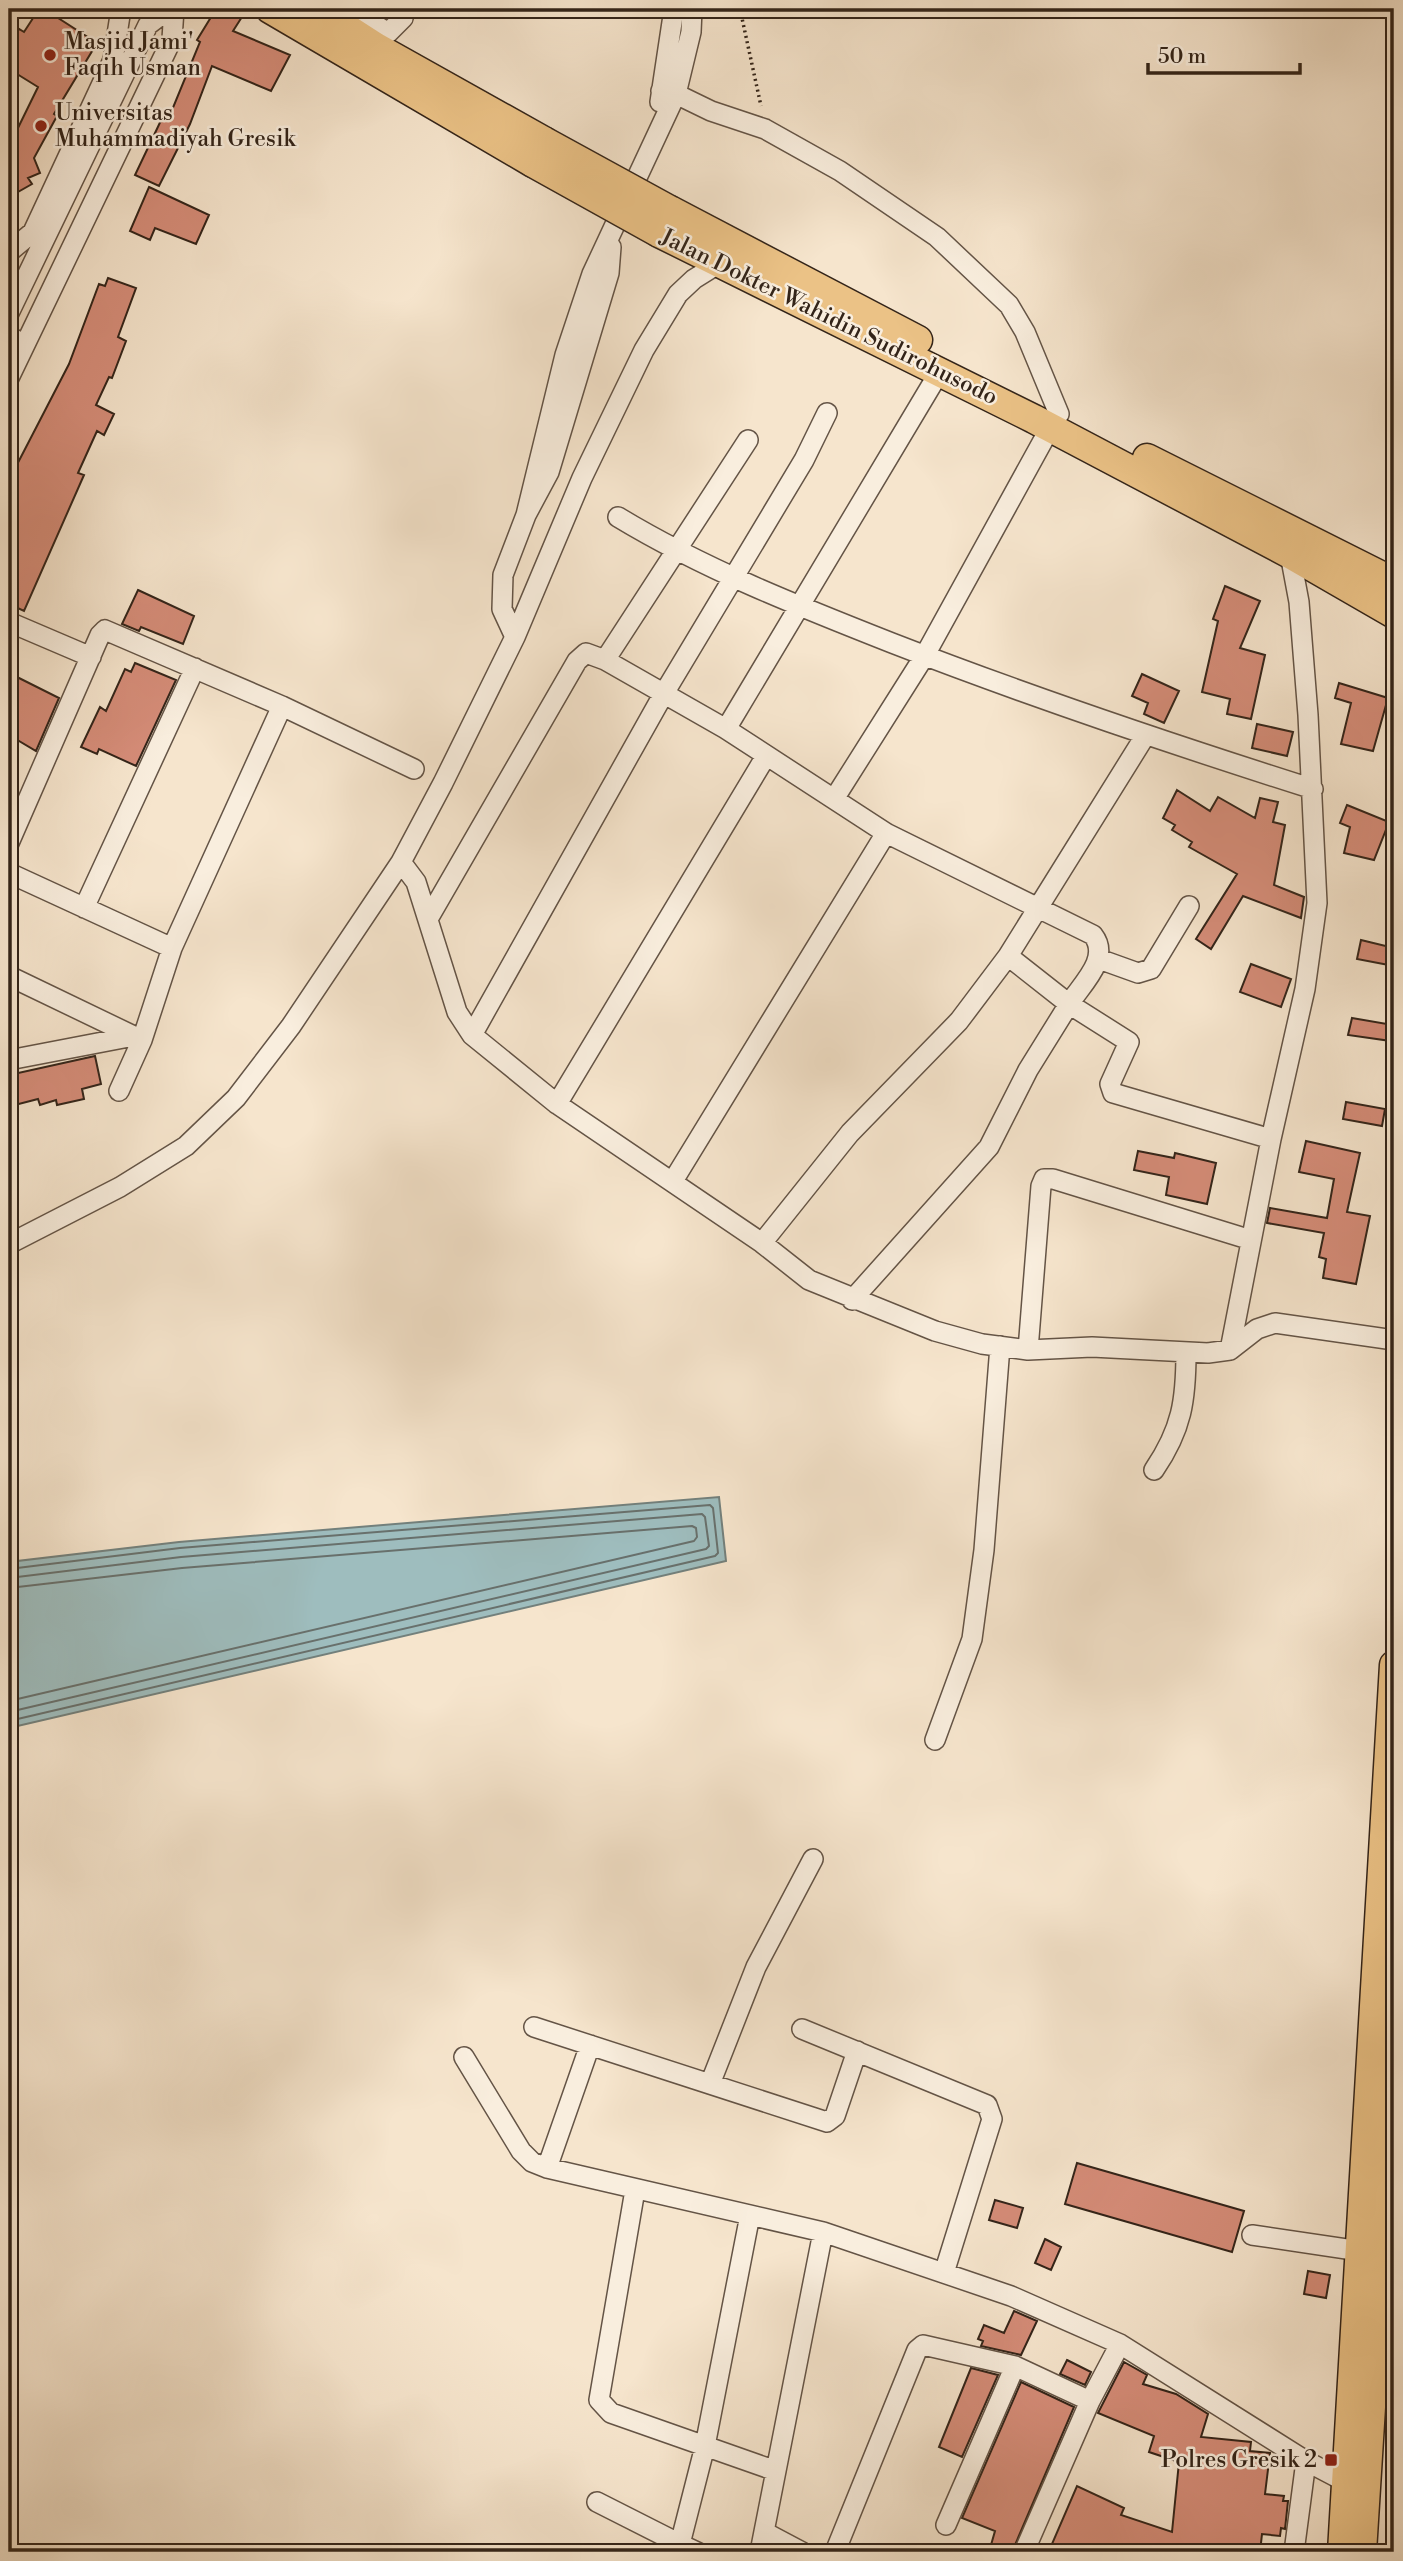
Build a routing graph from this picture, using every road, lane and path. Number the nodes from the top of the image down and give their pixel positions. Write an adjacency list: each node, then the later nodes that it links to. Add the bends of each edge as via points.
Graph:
1 (121, 9): 15 (street, via 113,60 33,232)
2 (172, 9): 17 (street, via 148,25); 18 (street, via 172,39)
3 (271, 9): 13 (highway, Jalan Dokter Wahidin Sudirohusodo)
4 (317, 9): 10 (highway, Jalan Dokter Wahidin Sudirohusodo)
5 (351, 9): 10 (street)
6 (398, 9): 10 (street, via 403,18)
7 (674, 9): 11 (street)
8 (692, 9): 11 (street, via 691,32)
9 (740, 9): 12 (path)
10 (382, 40): 13 (highway, Jalan Dokter Wahidin Sudirohusodo)
11 (669, 92): 12 (street); 32 (street, via 656,137 611,239 609,273 549,472 512,546 501,592 502,609)
12 (765, 129): 22 (street, via 876,194 937,237 982,277 1009,305 1025,332)
13 (538, 152): 14 (highway, Jalan Dokter Wahidin Sudirohusodo, bridge)
14 (664, 222): 16 (highway, Jalan Dokter Wahidin Sudirohusodo); 22 (highway, Jalan Dokter Wahidin Sudirohusodo)
15 (9, 252)
16 (718, 264): 19 (highway, Jalan Dokter Wahidin Sudirohusodo); 32 (street, via 678,294 644,350 582,478)
17 (9, 313)
18 (17, 341): 20 (street)
19 (940, 371): 22 (highway, Jalan Dokter Wahidin Sudirohusodo); 29 (street)
20 (9, 379)
21 (827, 413): 27 (street, via 804,460)
22 (1054, 421): 26 (highway, Jalan Dokter Wahidin Sudirohusodo); 28 (highway, Jalan Dokter Wahidin Sudirohusodo); 33 (street)
23 (748, 440): 25 (street)
24 (618, 517): 25 (street)
25 (676, 552): 27 (street); 35 (street)
26 (1290, 554): 30 (highway, Jalan Dokter Wahidin Sudirohusodo); 43 (street, via 1299,602)
27 (732, 577): 29 (street); 37 (street)
28 (1394, 582)
29 (801, 607): 33 (street); 39 (street)
30 (1394, 614)
31 (10, 627): 34 (street)
32 (515, 637): 47 (street)
33 (925, 655): 40 (street); 44 (street)
34 (91, 657): 36 (street, via 102,632 109,630); 46 (street)
35 (605, 660): 37 (street); 52 (street, via 586,653 577,661)
36 (195, 668): 38 (street); 50 (street)
37 (663, 695): 39 (street); 58 (street)
38 (282, 706): 42 (street); 53 (street)
39 (726, 729): 41 (street)
40 (1145, 736): 43 (street); 51 (street)
41 (766, 756): 44 (street); 62 (street)
42 (414, 769)
43 (1313, 789): 63 (street, via 1317,903)
44 (834, 799): 45 (street)
45 (886, 833): 51 (street); 64 (street)
46 (9, 843)
47 (401, 862): 52 (street, via 416,882); 67 (street, via 291,1026 236,1098 196,1137 120,1187)
48 (9, 873): 50 (street)
49 (1188, 906): 55 (street, via 1151,970 1138,973)
50 (84, 908): 53 (street)
51 (1039, 909): 54 (street); 55 (street, via 1093,935 1099,943)
52 (429, 919): 58 (street, via 457,1012)
53 (172, 948): 59 (street)
54 (1008, 956): 57 (street); 66 (street, via 959,1021 850,1133)
55 (1099, 959): 57 (street)
56 (9, 976): 59 (street)
57 (1069, 1004): 63 (street, via 1129,1042 1110,1084 1113,1093); 68 (street, via 1028,1070 989,1147)
58 (472, 1035): 62 (street)
59 (138, 1038): 60 (street); 61 (street)
60 (9, 1060)
61 (119, 1091)
62 (556, 1104): 64 (street)
63 (1271, 1139): 65 (street)
64 (673, 1181): 66 (street)
65 (1251, 1240): 71 (street, via 1045,1179); 72 (street)
66 (762, 1243): 68 (street, via 809,1280)
67 (9, 1244)
68 (852, 1300): 70 (street, via 935,1331)
69 (1394, 1340): 72 (street, via 1275,1323 1257,1329)
70 (1000, 1346): 71 (street); 76 (street, via 972,1639)
71 (1028, 1350): 73 (street, via 1092,1347)
72 (1230, 1350): 73 (street)
73 (1186, 1352): 74 (street, via 1177,1433)
74 (1154, 1470)
75 (1394, 1665): 90 (highway)
76 (935, 1741)
77 (813, 1859): 84 (street, via 756,1967)
78 (534, 2027): 81 (street)
79 (802, 2029): 82 (street)
80 (1394, 2037): 92 (highway)
81 (590, 2045): 84 (street); 85 (street)
82 (857, 2051): 84 (street, via 831,2121); 91 (street, via 992,2111)
83 (464, 2057): 85 (street, via 521,2151)
84 (710, 2084)
85 (547, 2168): 86 (street)
86 (635, 2190): 87 (street); 96 (street, via 599,2400 611,2413)
87 (750, 2215): 88 (street); 96 (street)
88 (823, 2232): 91 (street); 98 (street)
89 (1252, 2235): 90 (street)
90 (1360, 2251): 92 (highway)
91 (944, 2273): 93 (street, via 1011,2295)
92 (1377, 2297): 99 (highway); 110 (highway)
93 (1120, 2344): 95 (street); 97 (street)
94 (1015, 2366): 95 (street); 101 (street); 106 (street, via 930,2345 917,2350)
95 (1090, 2401): 107 (street)
96 (705, 2446): 98 (street); 103 (street)
97 (1306, 2461): 99 (street); 108 (street)
98 (776, 2472): 102 (street)
99 (1346, 2482): 109 (highway)
100 (597, 2502): 103 (street)
101 (946, 2525)
102 (766, 2533): 104 (street); 105 (street)
103 (689, 2548)
104 (760, 2552)
105 (803, 2552)
106 (835, 2552)
107 (1024, 2552)
108 (1294, 2552)
109 (1342, 2552)
110 (1362, 2552)

